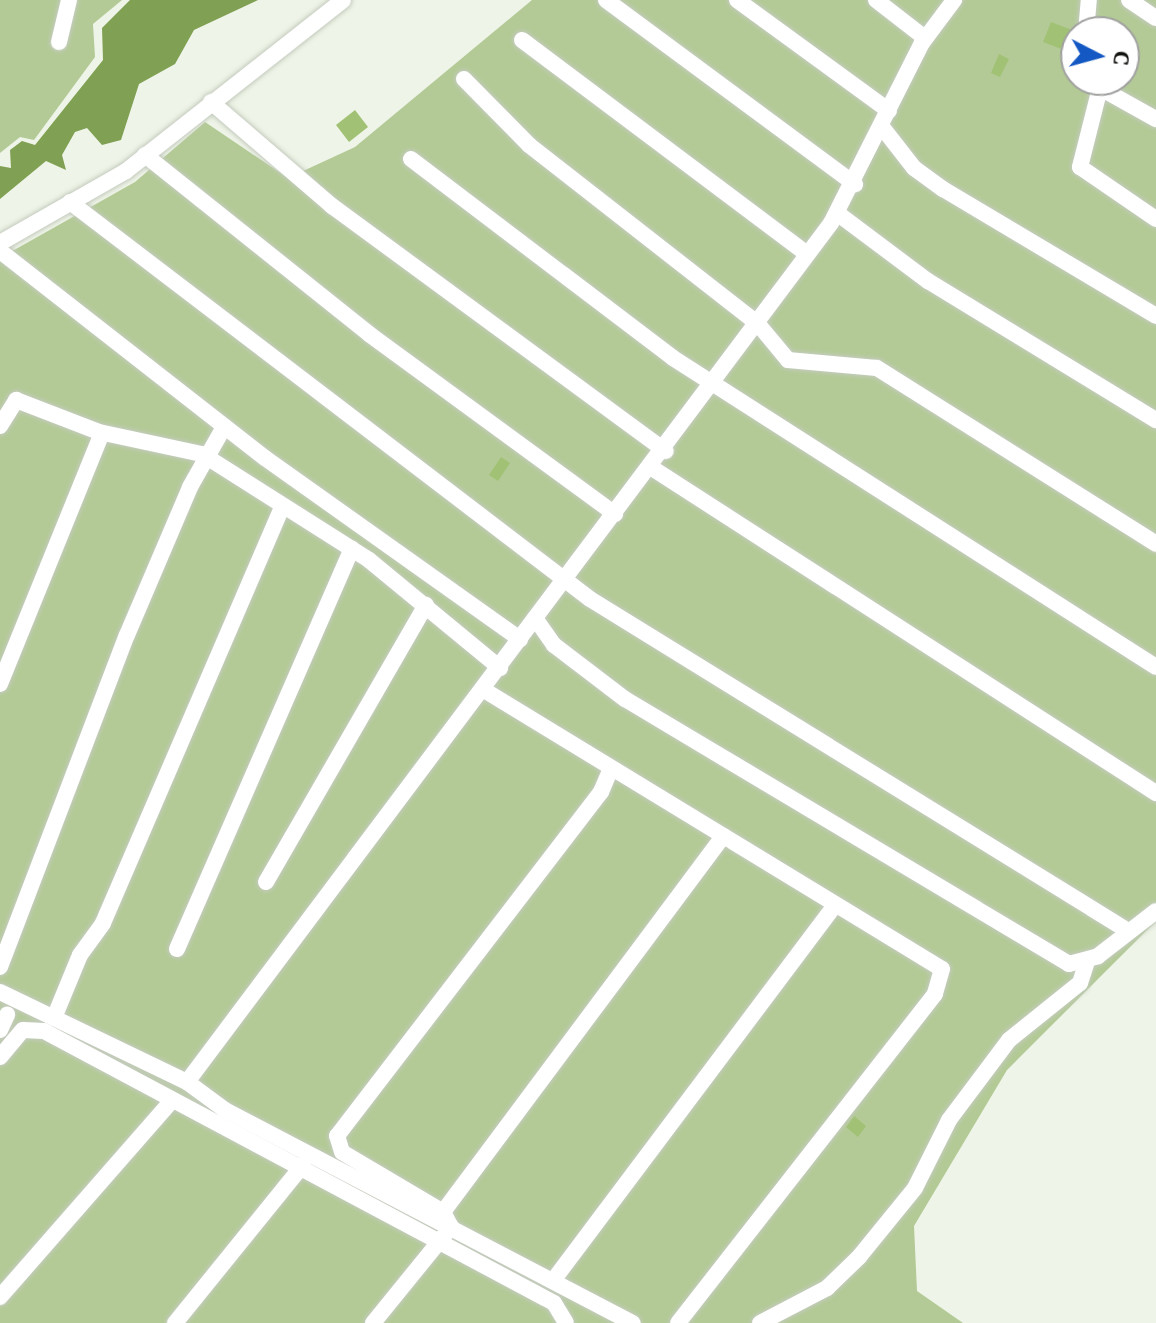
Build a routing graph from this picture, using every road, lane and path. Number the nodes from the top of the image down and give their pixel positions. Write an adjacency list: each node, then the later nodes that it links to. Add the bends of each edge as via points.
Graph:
1 (69, 0): 11 (street)
2 (343, 0): 15 (street)
3 (606, 0): 21 (street)
4 (737, 0): 16 (street)
5 (876, 0): 9 (street)
6 (954, 0): 9 (street)
7 (1129, 0): 8 (street)
8 (1156, 18)
9 (925, 38): 16 (street)
10 (522, 40): 27 (street)
11 (59, 42)
12 (464, 79): 29 (street, via 529,145)
13 (1098, 96): 24 (street, via 1080,145 1080,167)
14 (1121, 96): 17 (street)
15 (211, 102): 19 (street); 35 (street, via 332,206)
16 (889, 111): 18 (street)
17 (1156, 119)
18 (882, 127): 21 (street); 28 (street, via 914,168 943,189)
19 (145, 155): 22 (street); 39 (street, via 309,288)
20 (411, 159): 30 (street)
21 (855, 184): 23 (street)
22 (70, 202): 25 (street); 42 (street)
23 (837, 213): 27 (street); 31 (street, via 928,281)
24 (1156, 219)
25 (0, 243)
26 (0, 251): 33 (street)
27 (807, 254): 29 (street)
28 (1156, 316)
29 (758, 324): 30 (street); 40 (street, via 801,365 851,361 877,368)
30 (714, 385): 35 (street); 46 (street)
31 (1156, 420)
32 (0, 426): 34 (street, via 16,400)
33 (224, 427): 36 (street); 45 (street)
34 (102, 433): 36 (street); 48 (street)
35 (666, 451): 37 (street)
36 (207, 458): 38 (street); 59 (street, via 127,635)
37 (652, 468): 39 (street); 51 (street)
38 (282, 507): 41 (street); 61 (street, via 103,923 80,955)
39 (615, 514): 42 (street)
40 (1156, 544)
41 (352, 549): 43 (street); 57 (street)
42 (565, 578): 44 (street); 56 (street)
43 (426, 605): 47 (street); 53 (street)
44 (535, 618): 45 (street); 58 (street, via 554,645 625,699 1069,964)
45 (520, 639): 47 (street)
46 (1156, 667)
47 (500, 668): 49 (street)
48 (0, 684)
49 (484, 690): 50 (street); 63 (street)
50 (611, 769): 52 (street); 67 (street, via 601,792 337,1136 342,1152)
51 (1156, 793)
52 (723, 836): 54 (street); 67 (street)
53 (266, 882)
54 (834, 907): 69 (street); 75 (street, via 937,963 942,981)
55 (1156, 911): 56 (street)
56 (1125, 929): 58 (street)
57 (177, 949)
58 (1086, 964): 76 (street, via 1080,983 1009,1040 949,1120 915,1188 850,1267 816,1295)
59 (0, 967)
60 (0, 992): 61 (street)
61 (54, 1018): 63 (street)
62 (0, 1057): 64 (street, via 18,1033 35,1028)
63 (187, 1082): 65 (street)
64 (171, 1102): 66 (street); 70 (street)
65 (312, 1155): 66 (street); 67 (street)
66 (299, 1171): 68 (street); 71 (street)
67 (447, 1219): 68 (street); 69 (street)
68 (435, 1240): 72 (street); 73 (street, via 562,1308)
69 (555, 1278): 74 (street)
70 (0, 1297)
71 (175, 1323)
72 (373, 1323)
73 (566, 1323)
74 (633, 1323)
75 (678, 1323)
76 (760, 1323)

